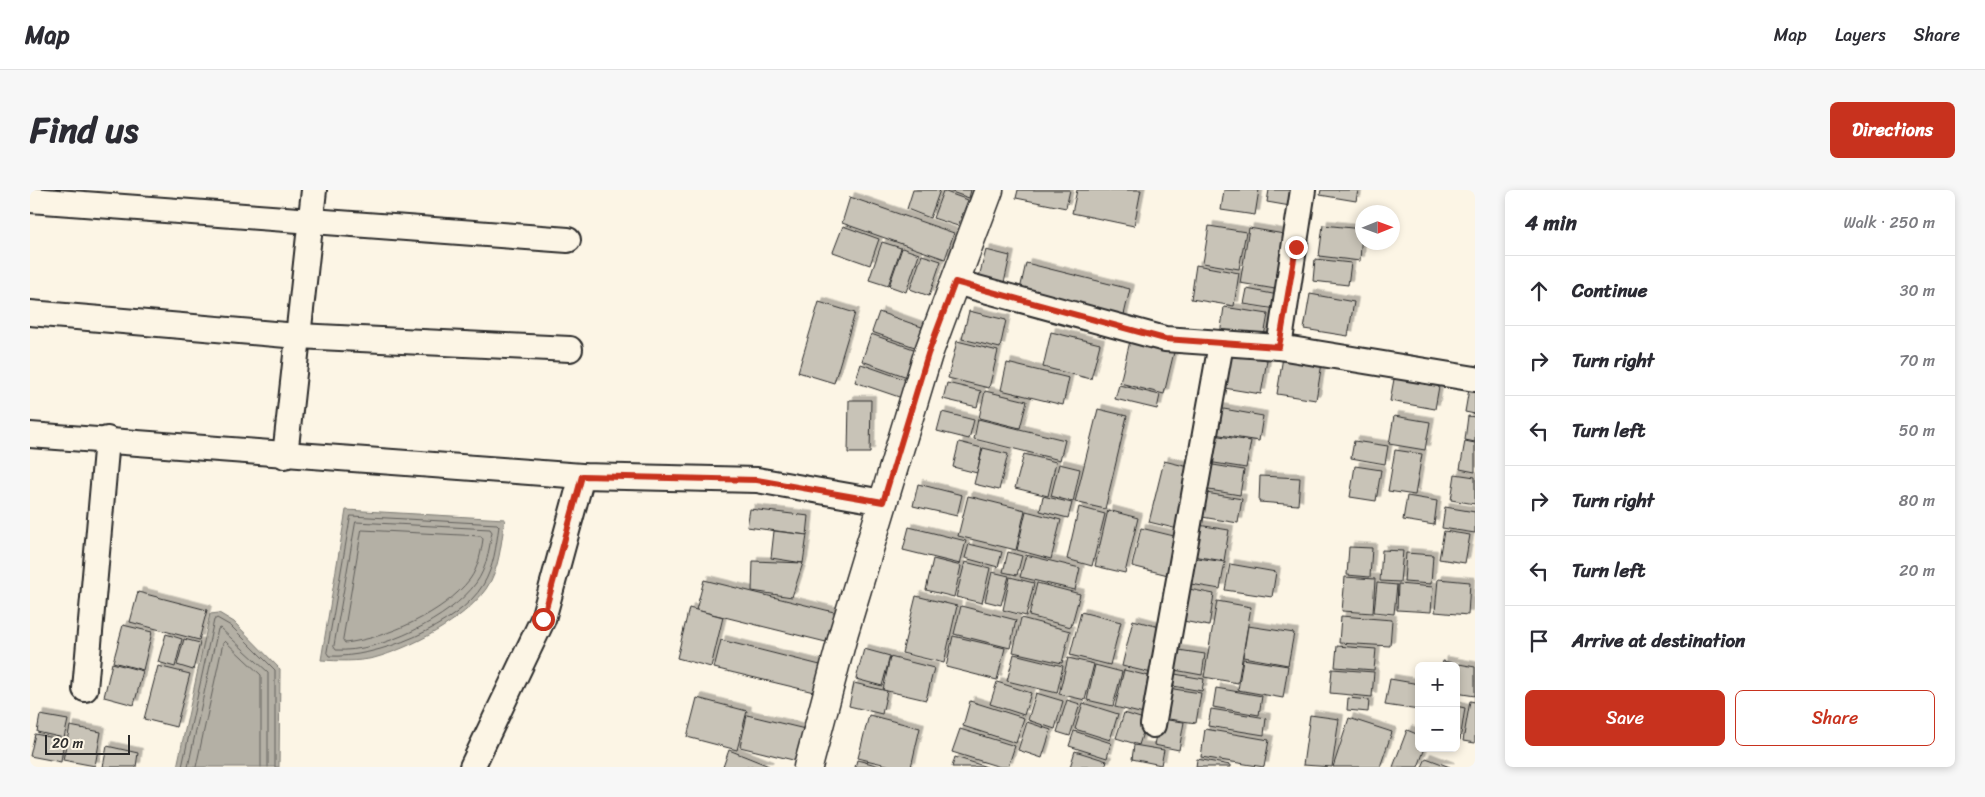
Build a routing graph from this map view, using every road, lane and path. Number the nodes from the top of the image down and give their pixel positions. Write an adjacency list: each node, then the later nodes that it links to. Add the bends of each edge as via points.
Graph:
1 (314, 190): 5 (street)
2 (989, 190): 7 (street)
3 (1303, 190): 11 (street)
4 (30, 200): 5 (street)
5 (311, 219): 6 (street); 9 (street)
6 (568, 240)
7 (955, 282): 10 (street, via 1165,339); 18 (street, via 928,354)
8 (30, 313): 9 (street)
9 (298, 336): 12 (street); 16 (street)
10 (1221, 344): 11 (street); 20 (street)
11 (1279, 347): 13 (street)
12 (570, 349)
13 (1475, 379)
14 (30, 435): 15 (street)
15 (107, 440): 16 (street); 19 (street)
16 (285, 456): 17 (street)
17 (582, 476): 18 (street, via 757,480); 21 (street, via 543,619)
18 (883, 502): 22 (street)
19 (85, 689)
20 (1153, 725)
21 (472, 767)
22 (808, 767)

